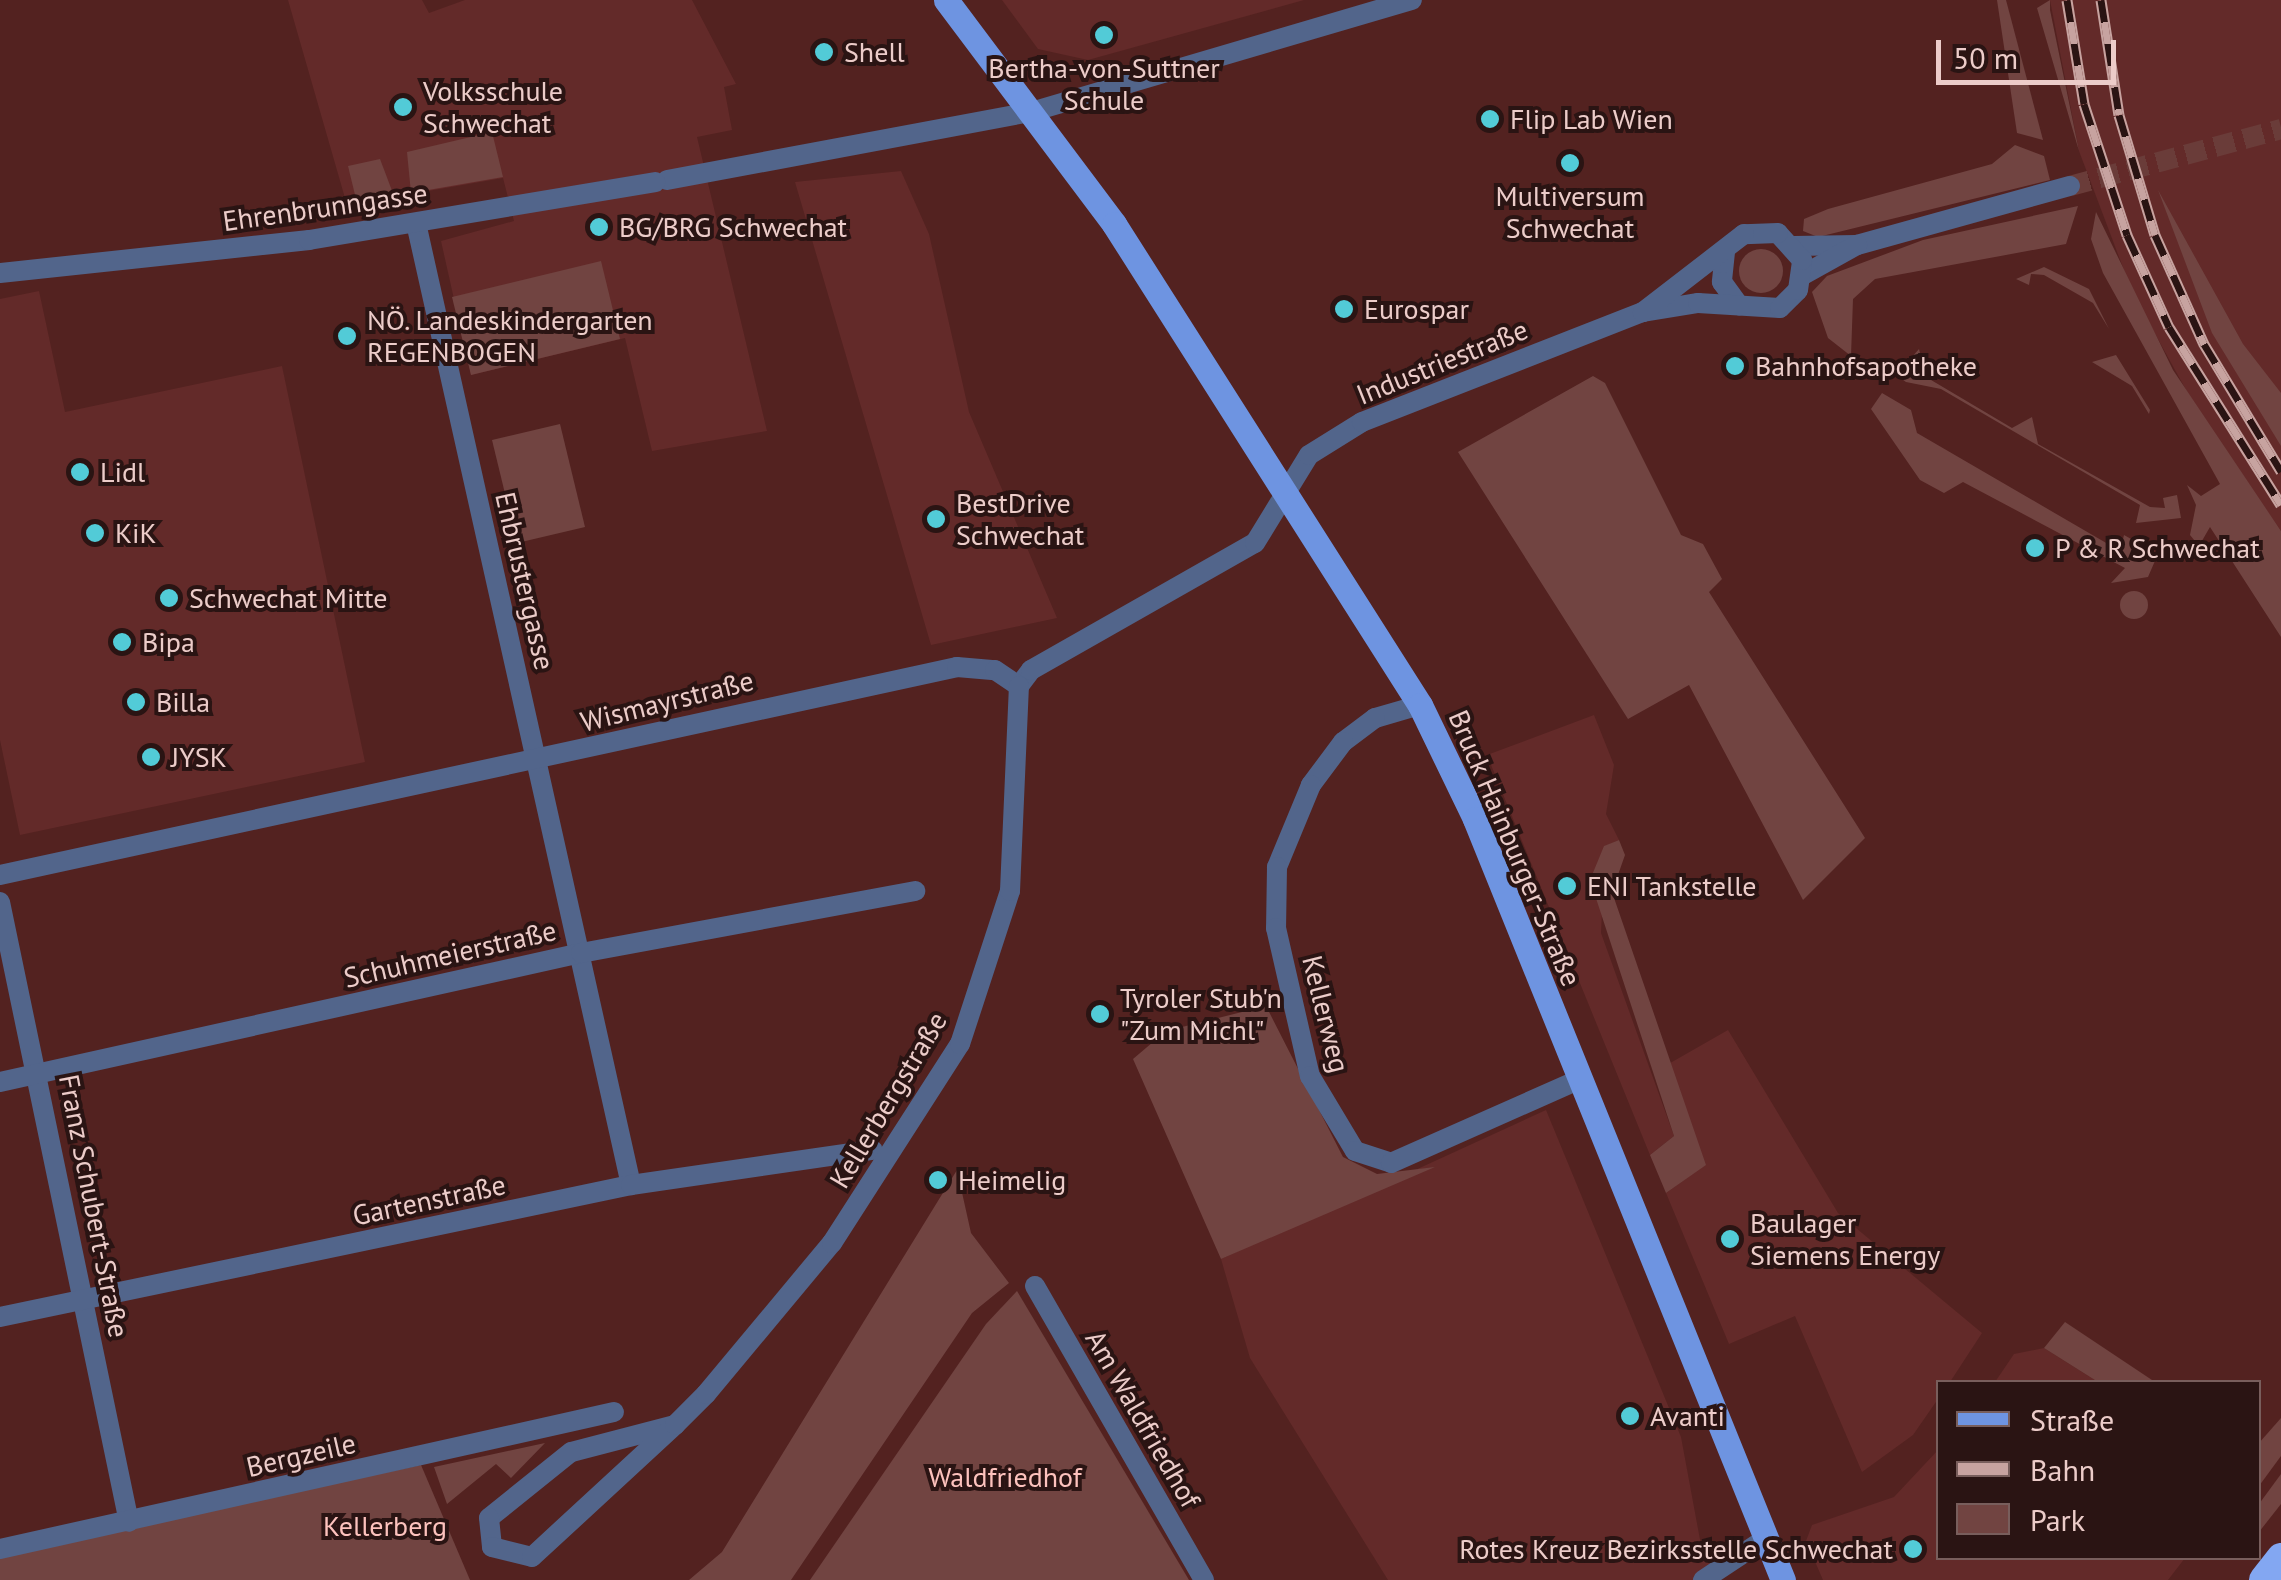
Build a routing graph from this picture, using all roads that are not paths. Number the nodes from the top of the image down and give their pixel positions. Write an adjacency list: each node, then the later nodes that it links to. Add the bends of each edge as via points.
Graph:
1 (946, 0): 3 (main road, Bruck Hainburger-Straße)
2 (1412, 0): 3 (street, Ehrenbrunngasse)
3 (1031, 112): 5 (street, Ehrenbrunngasse); 13 (main road, Bruck Hainburger-Straße)
4 (2070, 186): 6 (street, Industriestraße)
5 (416, 223): 9 (street, Ehrenbrunngasse); 16 (street, Ehbrustergasse)
6 (1858, 245): 7 (street, Industriestraße); 10 (street, Industriestraße)
7 (1794, 246): 8 (street, Industriestraße, via 1762,230); 10 (street)
8 (1725, 252): 11 (street, via 1722,282); 12 (street, Industriestraße)
9 (0, 273)
10 (1803, 275): 11 (street, Industriestraße, via 1780,308)
11 (1738, 305): 12 (street, Industriestraße)
12 (1643, 312): 13 (street, Industriestraße, via 1392,406 1309,455)
13 (1290, 497): 14 (street, via 1256,543 1032,670); 15 (main road, Bruck Hainburger-Straße)
14 (1019, 686): 16 (street, Wismayrstraße, via 995,670 957,667 673,722); 30 (street, Kellerbergstraße, via 1010,890 960,1044 832,1242)
15 (1420, 705): 22 (main road, Bruck Hainburger-Straße); 22 (street, Kellerweg, via 1375,718 1343,742 1286,839 1274,902 1310,1076 1329,1119 1355,1151 1392,1162)
16 (538, 763): 17 (street, Wismayrstraße, via 506,759); 20 (street, Ehbrustergasse)
17 (0, 875)
18 (915, 890): 20 (street, Schuhmeierstraße)
19 (0, 902): 21 (street, Franz Schubert-Straße)
20 (580, 953): 21 (street, Schuhmeierstraße); 25 (street, Ehbrustergasse)
21 (40, 1074): 23 (street, Schuhmeierstraße); 27 (street, Franz Schubert-Straße)
22 (1578, 1080): 32 (main road, Bruck Hainburger-Straße)
23 (0, 1082)
24 (872, 1150): 25 (street, Gartenstraße)
25 (632, 1185): 27 (street, Gartenstraße)
26 (1035, 1286): 35 (street, Am Waldfriedhof)
27 (85, 1300): 28 (street, Gartenstraße); 31 (street, Franz Schubert-Straße)
28 (0, 1316)
29 (614, 1412): 31 (street, Bergzeile)
30 (675, 1425): 30 (street, Kellerbergstraße, via 571,1452 489,1518 492,1547 532,1556)
31 (129, 1522): 33 (street, Bergzeile)
32 (1765, 1539): 36 (street); 37 (main road, Bruck Hainburger-Straße)
33 (0, 1550)
34 (2281, 1558): 38 (highway)
35 (1204, 1580)
36 (1702, 1580)
37 (1783, 1580)
38 (2264, 1580)

